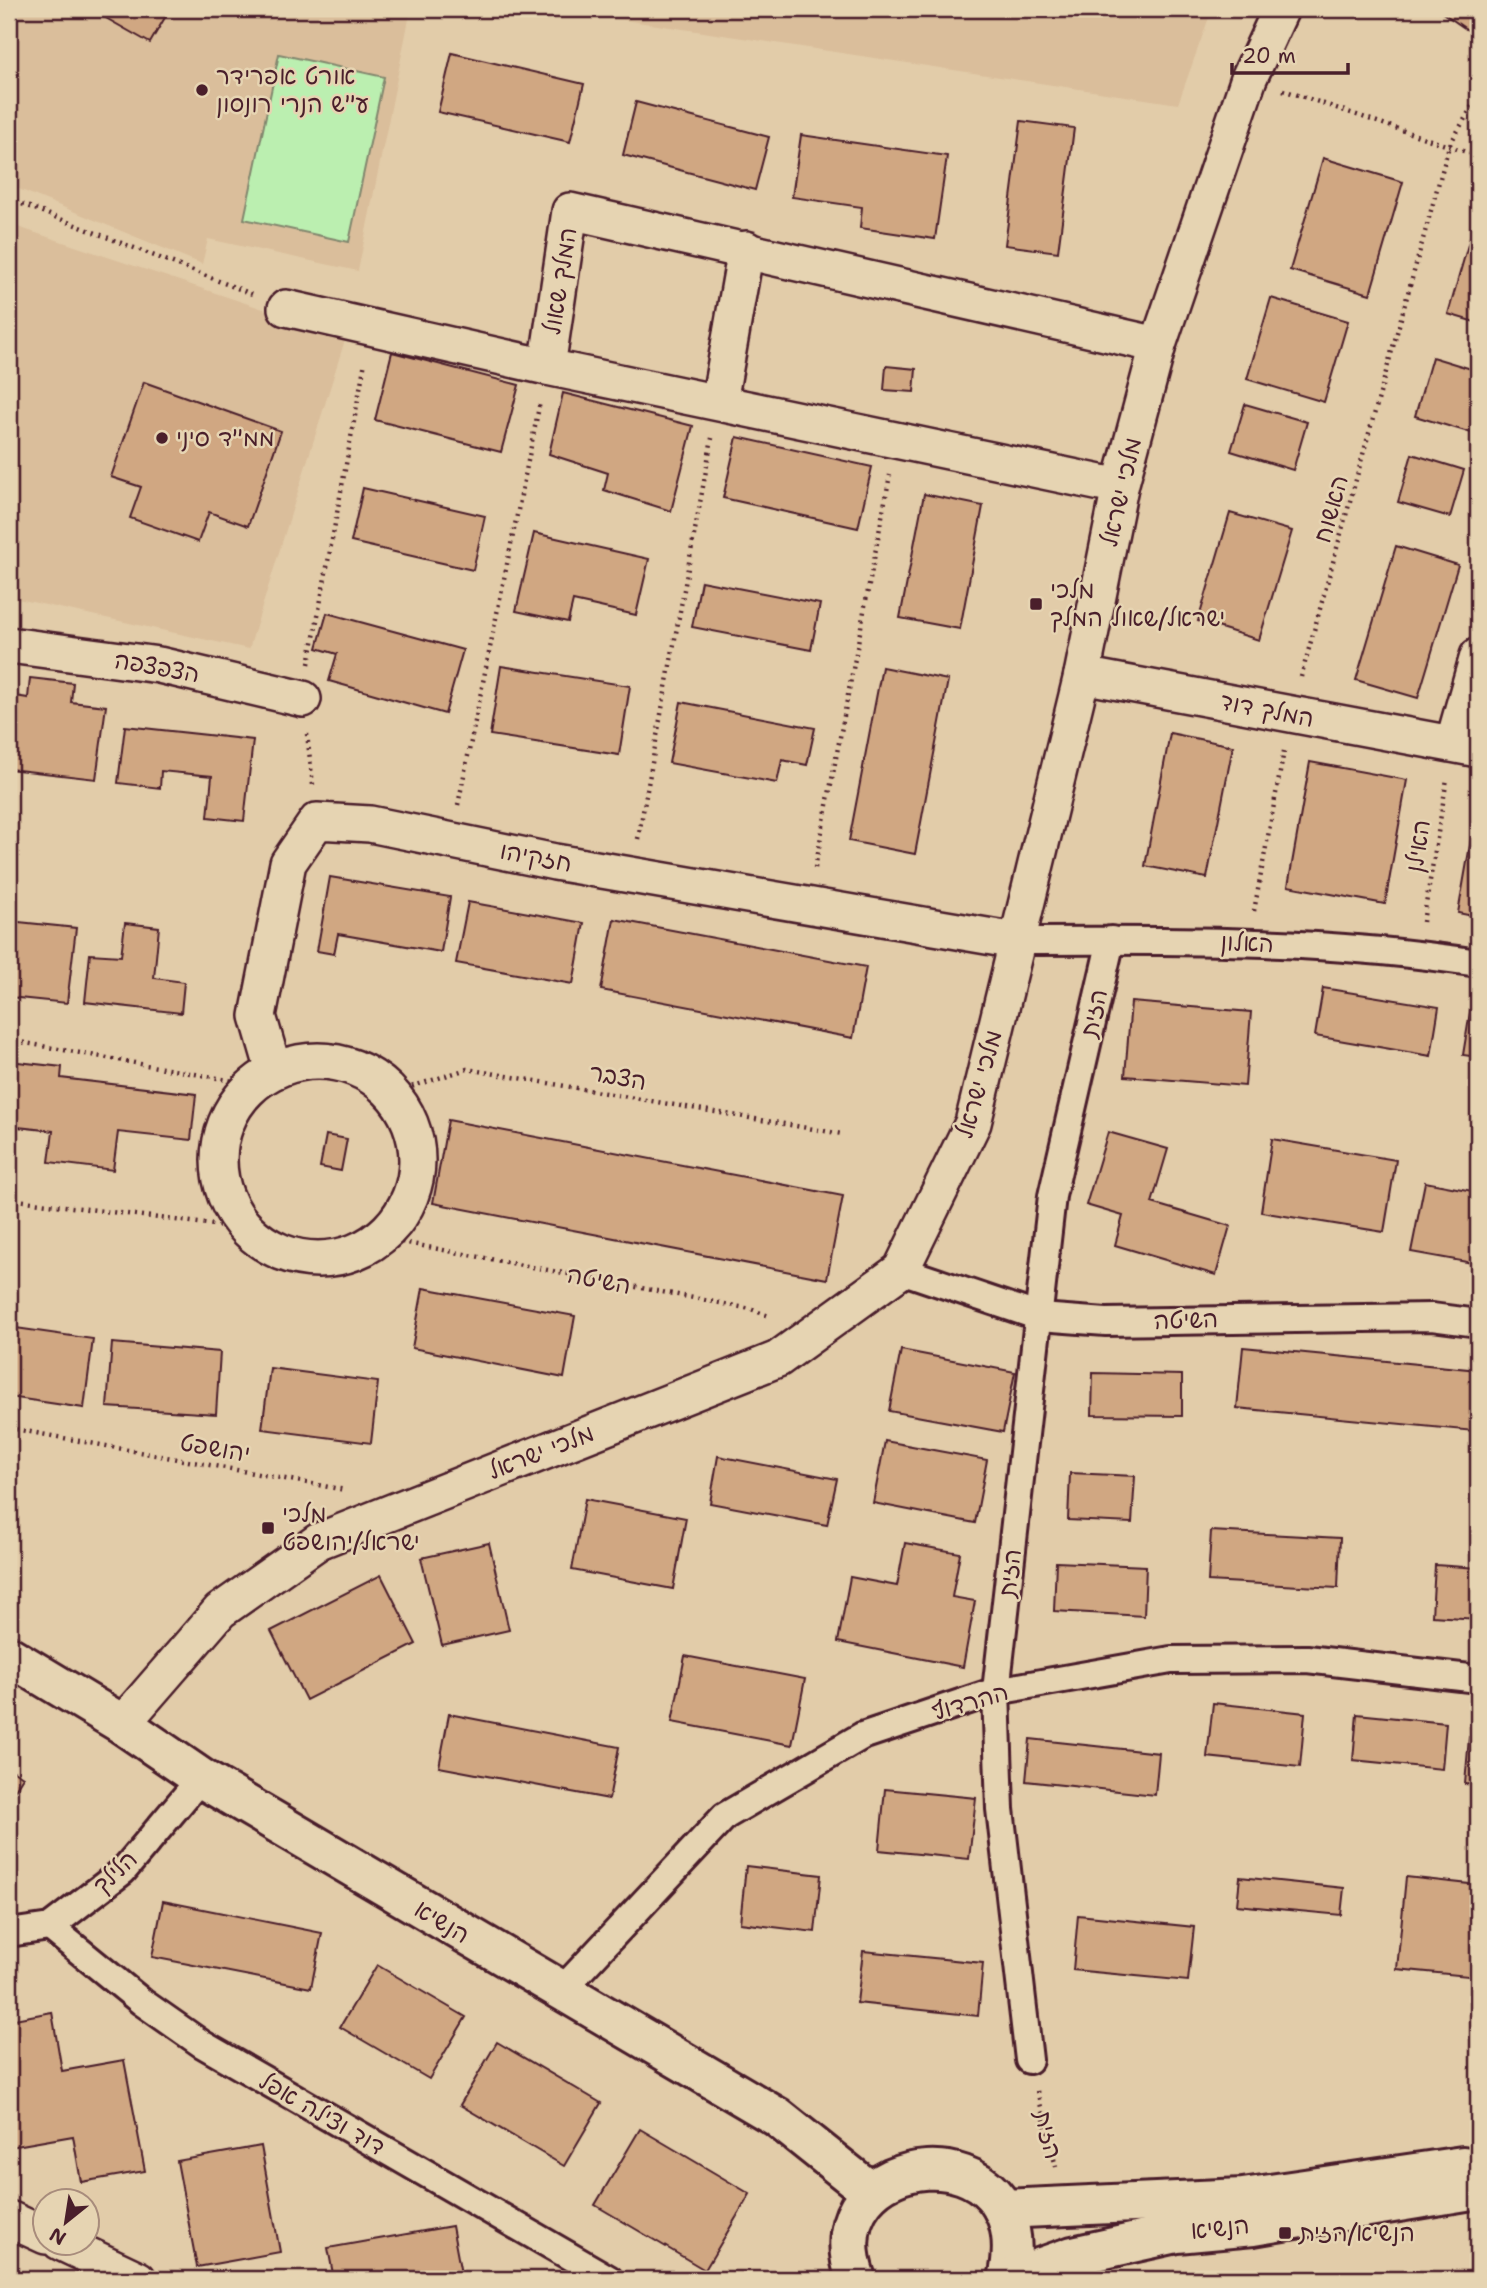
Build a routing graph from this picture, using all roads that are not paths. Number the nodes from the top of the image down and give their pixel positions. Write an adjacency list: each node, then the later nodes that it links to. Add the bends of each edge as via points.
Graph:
1 (1281, 9): 4 (street, מלכי ישראל, via 1249,78)
2 (746, 249): 4 (street, המלך שאול); 5 (street, המלך שאול, via 570,211); 6 (street)
3 (286, 308): 5 (street)
4 (1158, 345): 7 (street, מלכי ישראל)
5 (547, 367): 6 (street, המלך שאול)
6 (719, 402): 7 (street, המלך שאול)
7 (1120, 487): 10 (street, מלכי ישראל)
8 (9, 645): 11 (street, הצפצפה, via 159,665)
9 (1478, 656): 12 (street)
10 (1082, 675): 12 (street, המלך דוד); 14 (street, מלכי ישראל)
11 (303, 699)
12 (1466, 746)
13 (1111, 940): 14 (street, האלון); 15 (street, האלון, via 1248,942 1418,954); 18 (street, הזית, via 1052,1196)
14 (1016, 941): 16 (street, חזקיהו, via 370,824 317,821 288,863 258,1016); 17 (street, מלכי ישראל, via 973,1124)
15 (1478, 963)
16 (264, 1077): 16 (street, via 305,1062 337,1063 366,1074 391,1093 409,1121 418,1152 415,1184 402,1215 381,1238 349,1256 312,1260 276,1251 246,1229 227,1202 219,1171 220,1139 232,1109)
17 (901, 1270): 18 (street, השיטה); 23 (street, מלכי ישראל, via 778,1359 319,1541 220,1611)
18 (1040, 1317): 19 (street, השיטה, via 1106,1322 1432,1317); 22 (street, הזית)
19 (1478, 1323)
20 (9, 1656): 23 (street, הנשיא)
21 (1478, 1679): 22 (street, ההרדוף, via 1307,1658 1171,1660)
22 (996, 1691): 27 (street, ההרדוף, via 862,1736 725,1816); 28 (street, הזית, via 1000,1809)
23 (122, 1724): 24 (street, הנשיא)
24 (201, 1778): 25 (street, הלילך, via 122,1871); 27 (street, הנשיא)
25 (50, 1927): 26 (street, הלילך); 37 (street, דוד וצילה אפל, via 202,2044)
26 (9, 1933)
27 (560, 1992): 31 (street, הנשיא, via 777,2117)
28 (1029, 2060)
29 (1478, 2163): 32 (street, הנשיא, via 1243,2198)
30 (1478, 2189): 39 (street, הנשיא, via 1253,2226 1177,2233 1073,2256)
31 (872, 2192): 32 (street, via 892,2177 916,2169 942,2168 966,2175); 38 (street, via 857,2213 850,2238 850,2264)
32 (1003, 2209): 39 (street, via 1012,2232)
33 (9, 2219): 34 (street)
34 (32, 2230)
35 (90, 2256): 36 (street)
36 (138, 2279)
37 (609, 2279)
38 (856, 2279)
39 (1008, 2279)

